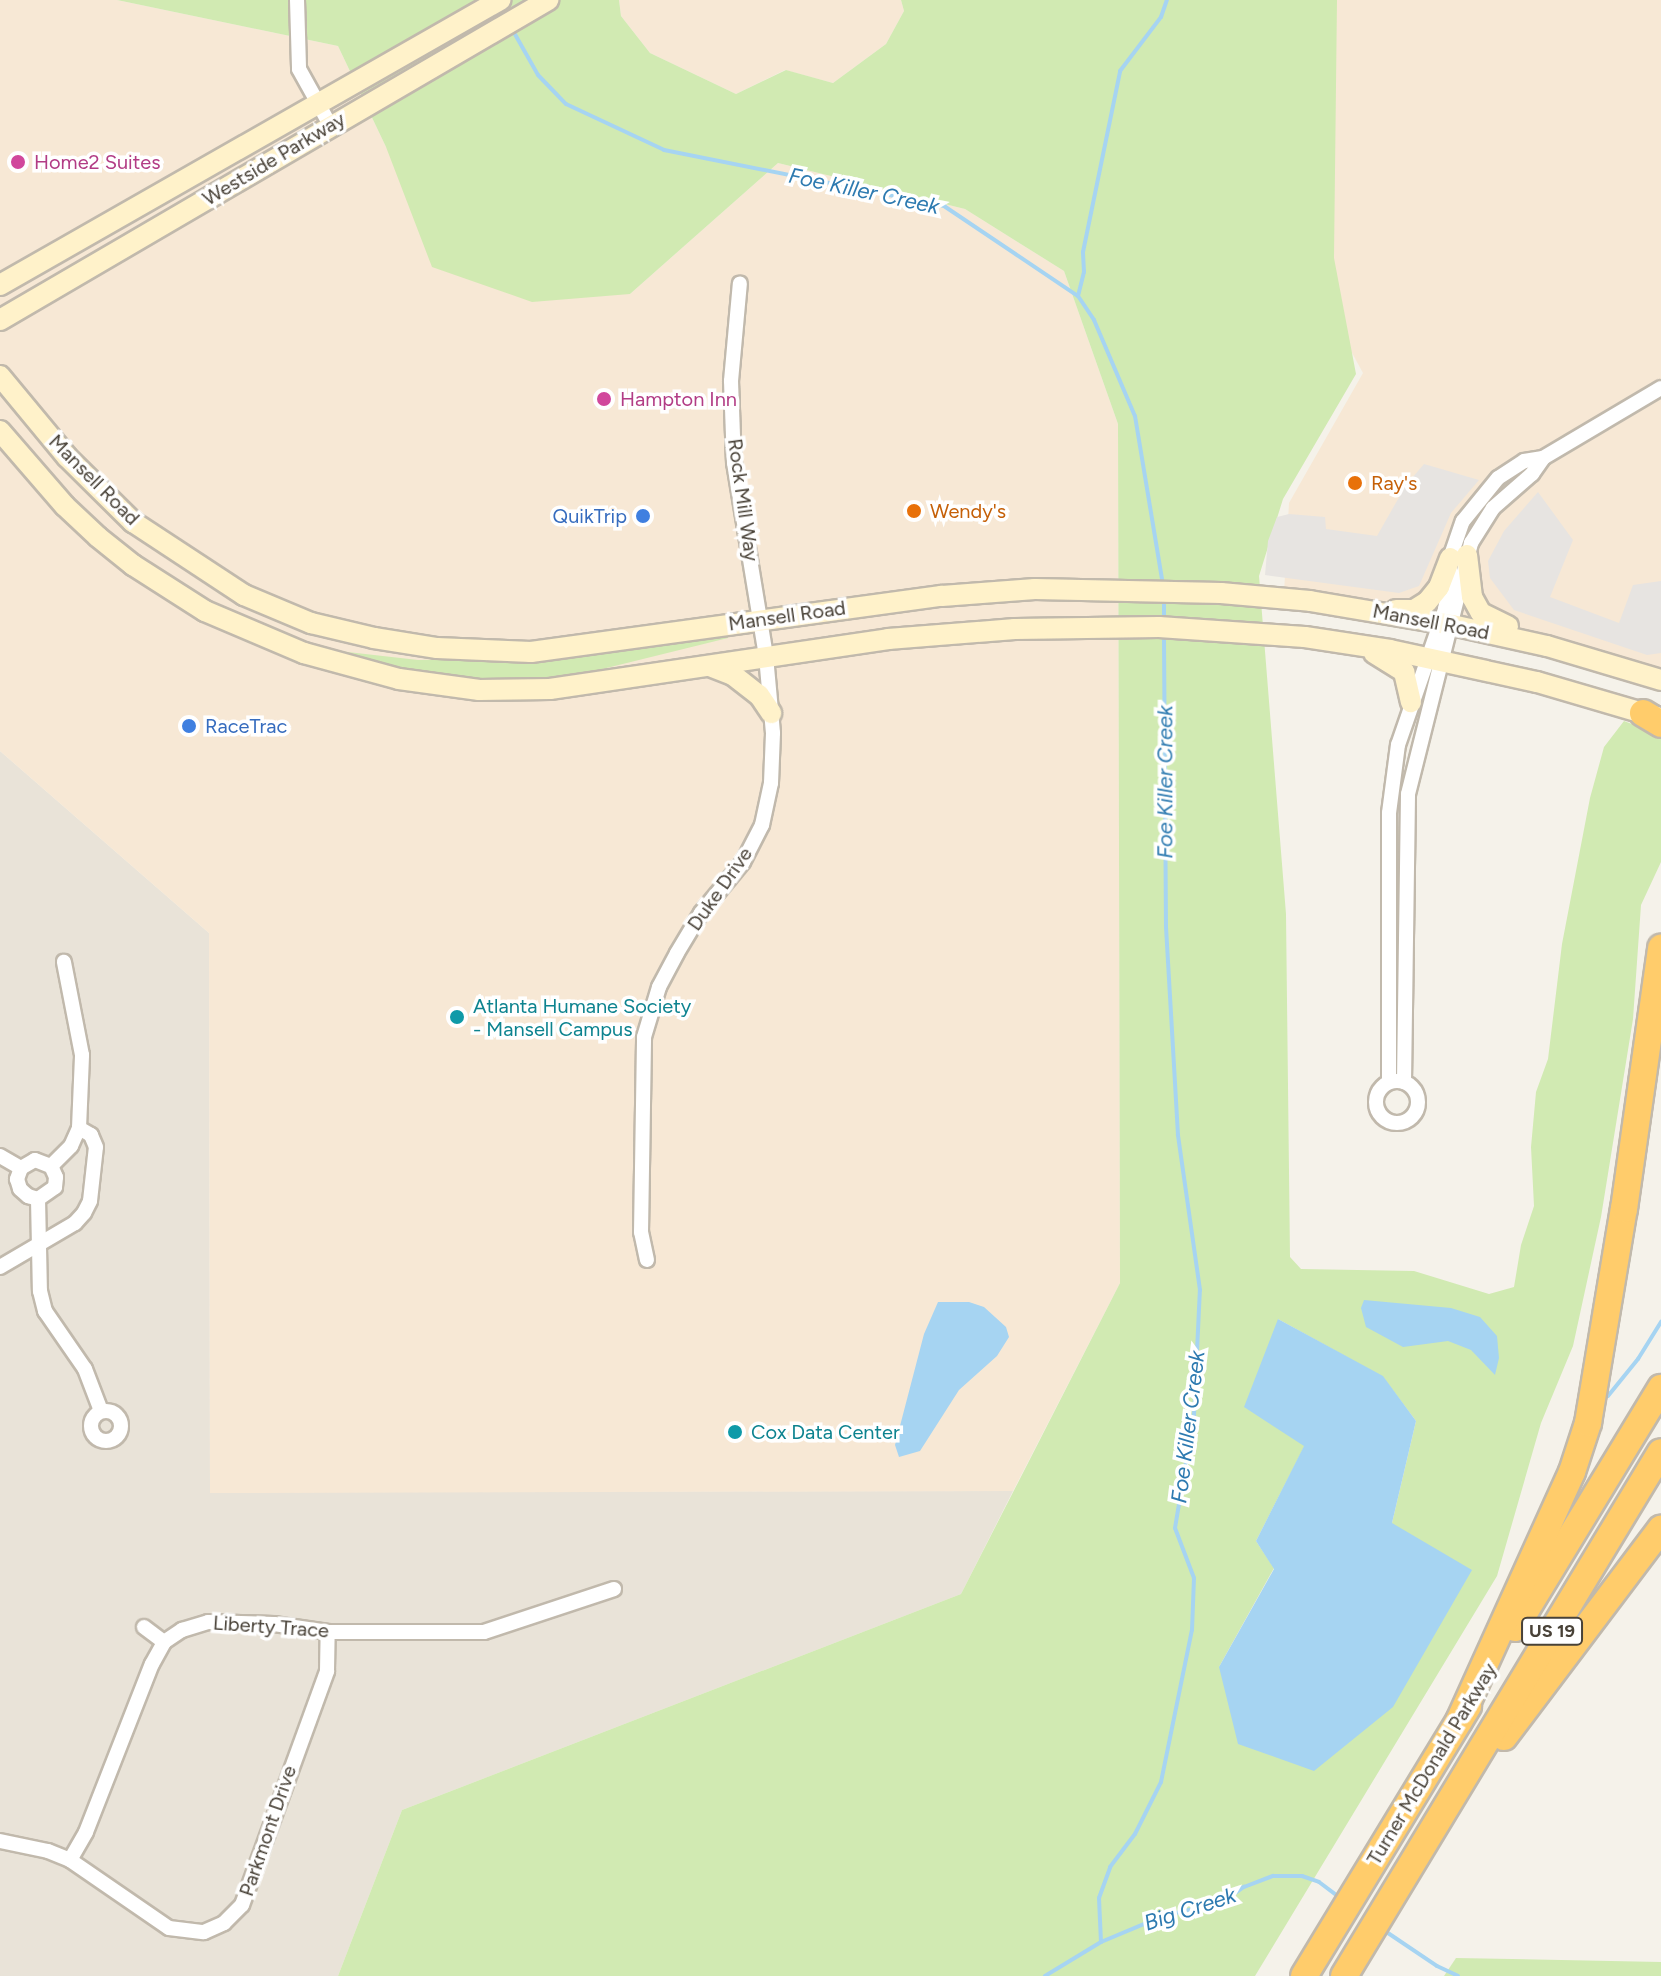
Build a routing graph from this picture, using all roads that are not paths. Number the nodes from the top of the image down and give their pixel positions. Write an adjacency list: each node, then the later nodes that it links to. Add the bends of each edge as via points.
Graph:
1 (297, 0): 4 (street, via 299,69)
2 (500, 0): 4 (main road, Westside Parkway)
3 (544, 2): 5 (main road, Westside Parkway)
4 (319, 105): 5 (street); 7 (main road, Westside Parkway)
5 (330, 125): 8 (main road, Westside Parkway)
6 (740, 283): 17 (street, Rock Mill Way, via 731,381 734,463)
7 (0, 285)
8 (0, 320)
9 (0, 376): 17 (main road, Mansell Road, via 67,457 133,522 244,595 311,623 437,648 531,652)
10 (1661, 388): 12 (street)
11 (0, 431): 23 (main road, Mansell Road, via 65,506 133,565 205,611 316,657 399,679 479,690 591,684)
12 (1543, 458): 13 (street, via 1524,461); 14 (street)
13 (1478, 499): 14 (street); 15 (street, via 1463,521)
14 (1493, 508): 15 (street)
15 (1459, 556): 16 (main road, via 1439,587 1414,610); 18 (street); 20 (main road, via 1472,597 1486,618 1554,638)
16 (1355, 608): 17 (main road, Mansell Road, via 1221,593 1035,589); 18 (main road, Mansell Road)
17 (761, 620): 21 (street, Rock Mill Way)
18 (1446, 624): 20 (main road, Mansell Road); 22 (street)
19 (1348, 643): 21 (main road, Mansell Road, via 1218,630 1100,626 888,639); 22 (main road, Mansell Road); 25 (main road, via 1396,663 1410,684)
20 (1577, 654): 24 (main road, Mansell Road)
21 (766, 656): 23 (main road, Mansell Road); 26 (street, Duke Drive)
22 (1434, 659): 25 (street); 27 (main road, Mansell Road, via 1537,682); 31 (street, via 1408,794)
23 (709, 666): 26 (main road, via 733,675 759,695)
24 (1661, 680)
25 (1411, 702): 30 (street, via 1390,792)
26 (771, 713): 38 (street, Duke Drive, via 771,783 762,825 743,862 701,913 677,953 659,987 644,1037 641,1218)
27 (1655, 719)
28 (1661, 948): 48 (highway, via 1588,1423 1572,1472)
29 (64, 962): 32 (street, via 82,1055)
30 (1389, 1082): 31 (street); 31 (street, via 1377,1094 1377,1110 1386,1120 1400,1123 1412,1116 1418,1102)
31 (1404, 1082)
32 (79, 1128): 34 (street, via 71,1146); 37 (street, via 91,1135 96,1147 90,1201 75,1223)
33 (0, 1156): 35 (street)
34 (51, 1166): 35 (street, via 35,1160); 36 (street, via 55,1187)
35 (21, 1168): 36 (street, via 20,1189)
36 (38, 1199): 37 (street)
37 (40, 1244): 39 (street); 41 (street, via 45,1311 85,1369)
38 (647, 1260)
39 (0, 1267)
40 (1661, 1388): 48 (highway, Turner McDonald Parkway / US 19)
41 (101, 1411)
42 (1661, 1452): 49 (highway, Turner McDonald Parkway / US 19)
43 (1661, 1529): 49 (highway)
44 (614, 1589): 46 (street, Liberty Trace, via 484,1632)
45 (144, 1627): 47 (street)
46 (328, 1632): 47 (street, Liberty Trace, via 208,1622); 51 (street, Parkmont Drive, via 327,1671 242,1905 224,1923 204,1932 169,1928)
47 (164, 1642): 51 (street)
48 (1459, 1721): 53 (highway, Turner McDonald Parkway / US 19)
49 (1444, 1811): 52 (highway, Turner McDonald Parkway / US 19)
50 (0, 1841): 51 (street, Parkmont Drive)
51 (70, 1860)
52 (1347, 1970)
53 (1304, 1976)

